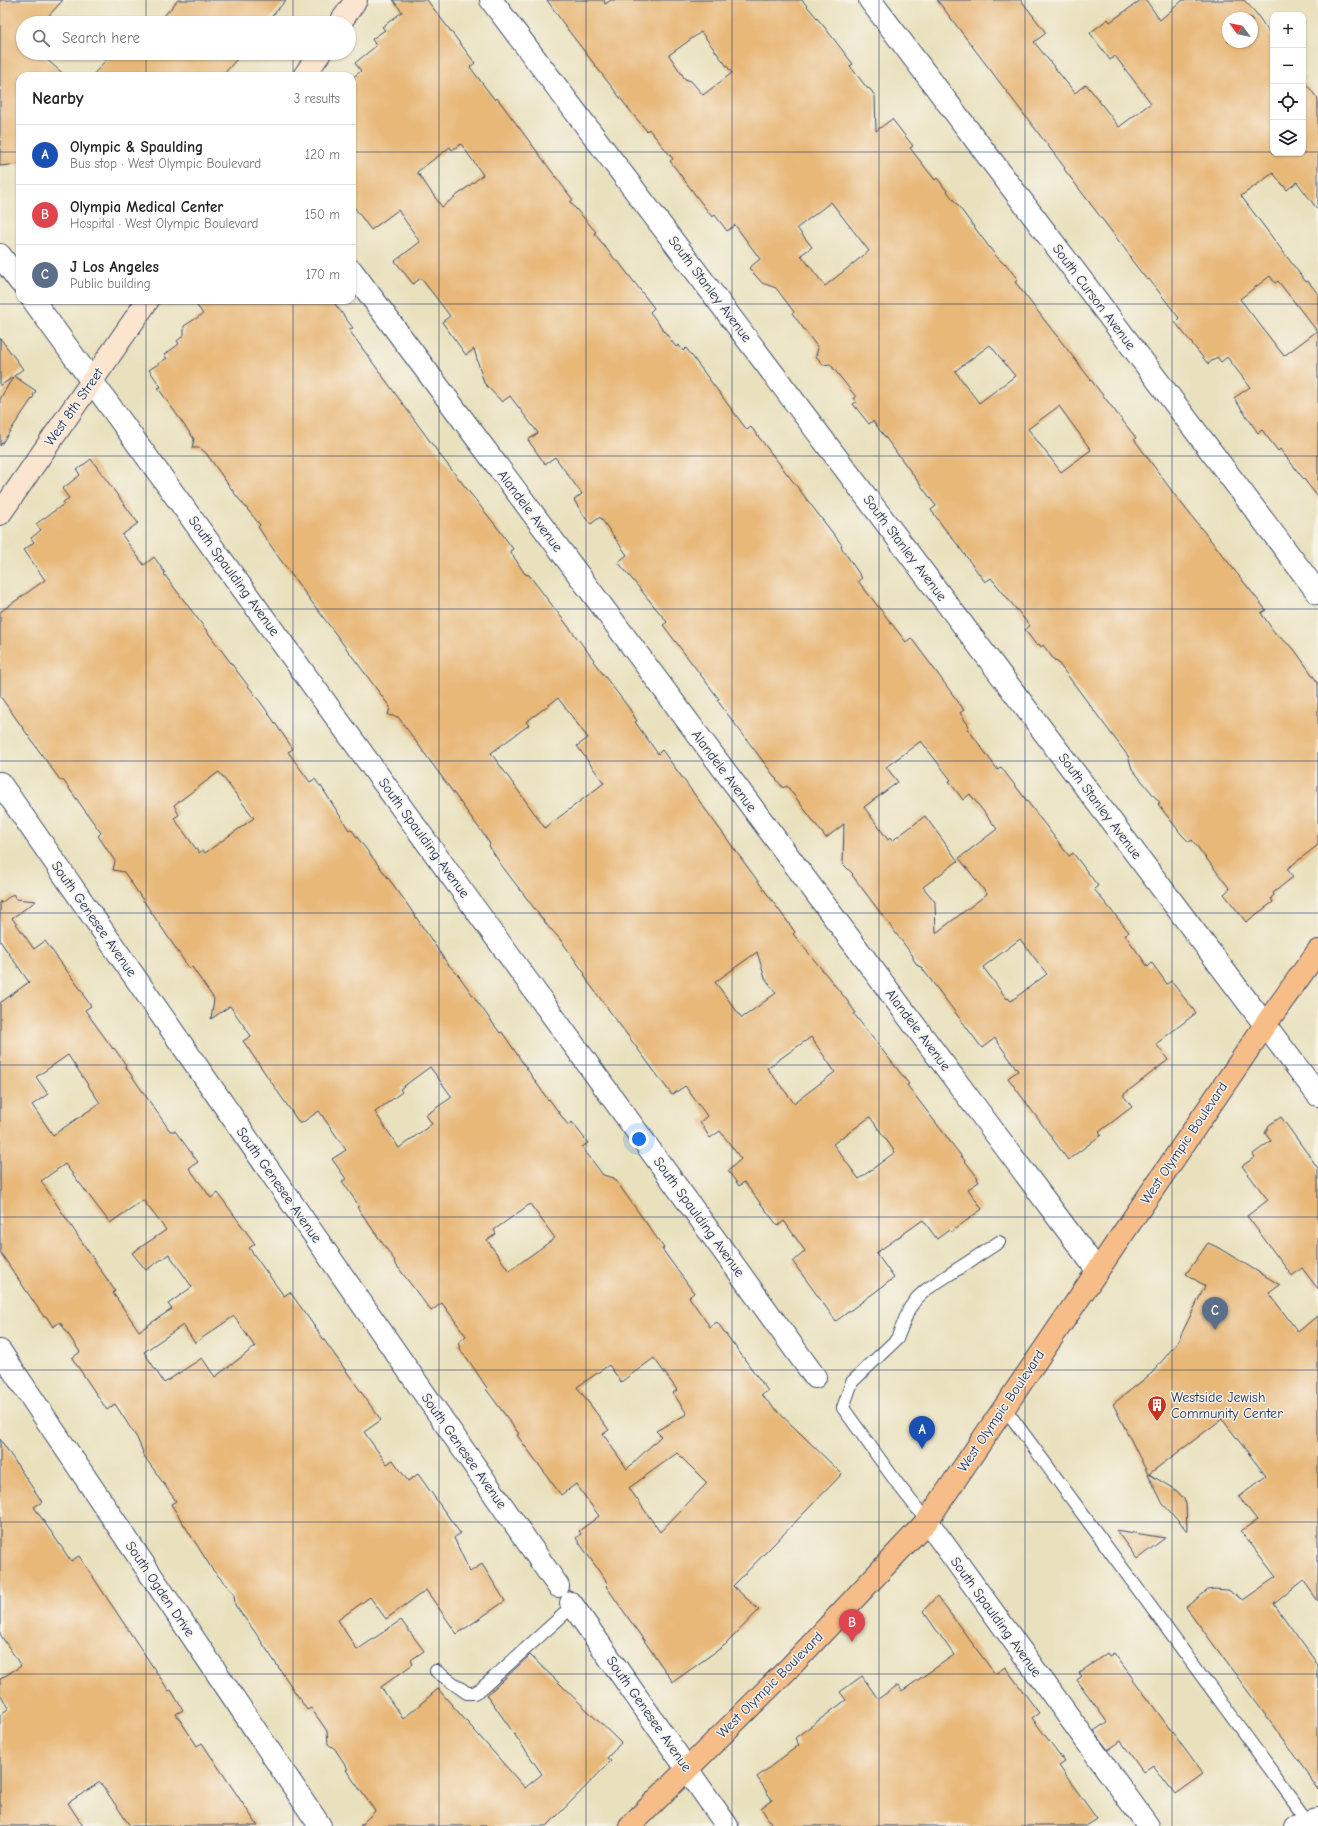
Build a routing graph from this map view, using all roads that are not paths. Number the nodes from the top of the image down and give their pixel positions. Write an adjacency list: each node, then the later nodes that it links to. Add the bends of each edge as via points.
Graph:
1 (356, 0): 4 (street)
2 (491, 0): 17 (street, South Stanley Avenue)
3 (870, 0): 14 (street, South Curson Avenue)
4 (345, 16)
5 (315, 60): 6 (street)
6 (307, 72)
7 (0, 255): 9 (street)
8 (356, 276): 20 (street, Alandele Avenue)
9 (16, 277)
10 (36, 304): 12 (street, South Spaulding Avenue)
11 (145, 304): 12 (street, West 8th Street)
12 (92, 380): 13 (street, West 8th Street); 22 (street, South Spaulding Avenue)
13 (0, 514)
14 (1318, 594)
15 (0, 783): 25 (street, South Genesee Avenue)
16 (1318, 951): 17 (main road, West Olympic Boulevard)
17 (1265, 1025): 18 (street, South Stanley Avenue); 20 (main road, West Olympic Boulevard)
18 (1318, 1095)
19 (999, 1242): 24 (lane, South Spaulding Avenue, via 916,1298 897,1339 852,1382 843,1408)
20 (1097, 1270): 23 (main road, West Olympic Boulevard)
21 (0, 1351): 29 (street, South Ogden Drive)
22 (815, 1377)
23 (1004, 1407): 24 (main road, West Olympic Boulevard); 28 (lane)
24 (927, 1521): 27 (main road, West Olympic Boulevard, via 792,1665); 32 (street, South Spaulding Avenue)
25 (568, 1598): 26 (lane, via 481,1690 467,1693); 27 (street, South Genesee Avenue)
26 (436, 1671)
27 (687, 1768): 30 (main road, West Olympic Boulevard); 31 (street, South Genesee Avenue)
28 (1308, 1822)
29 (320, 1826)
30 (630, 1826)
31 (728, 1826)
32 (1148, 1826)

